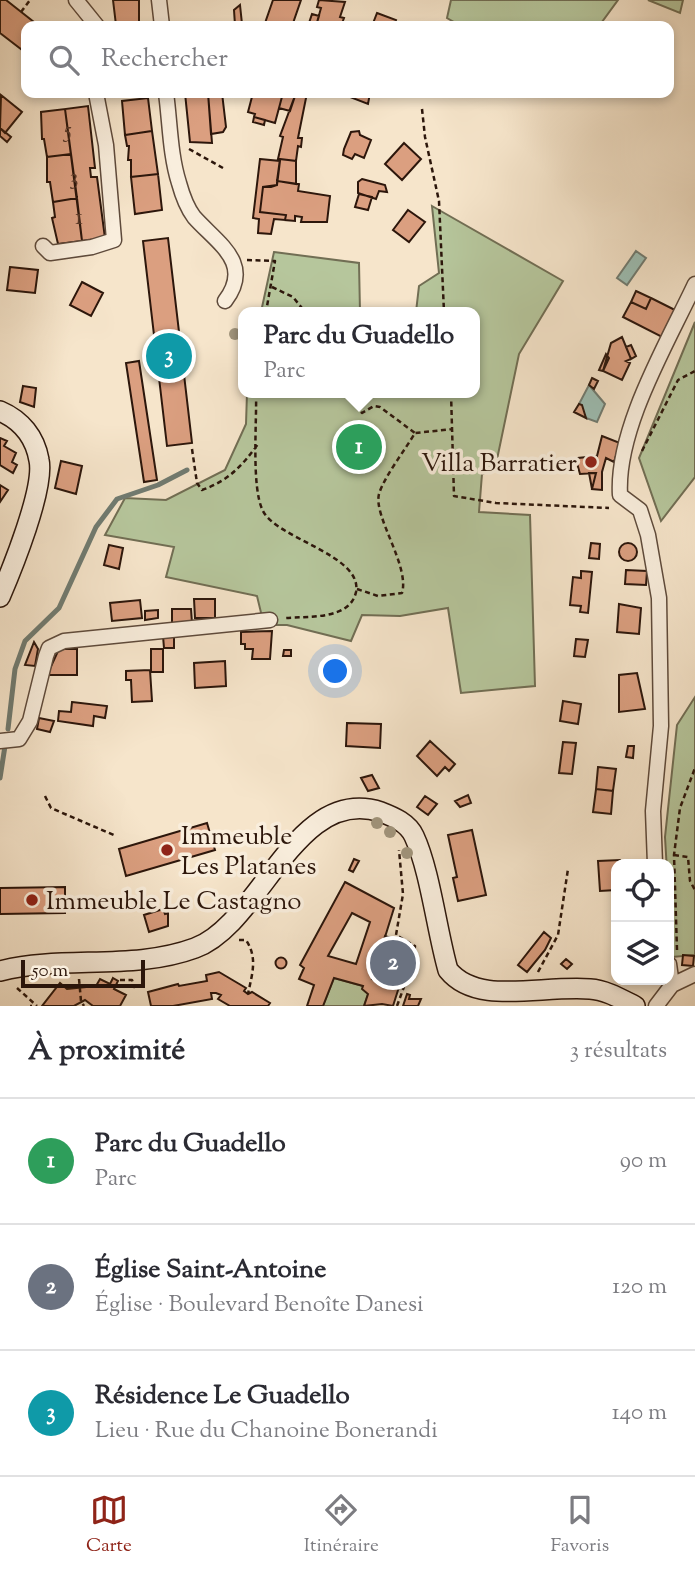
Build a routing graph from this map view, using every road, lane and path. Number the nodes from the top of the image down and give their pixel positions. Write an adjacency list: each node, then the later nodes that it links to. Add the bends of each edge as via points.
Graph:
1 (30, 0): 4 (path)
2 (76, 0): 5 (street)
3 (159, 0): 6 (street)
4 (20, 12)
5 (93, 21)
6 (161, 21)
7 (97, 98): 12 (street, via 114,240 50,253)
8 (167, 98): 10 (street)
9 (422, 109): 19 (path, via 439,201)
10 (173, 145): 11 (path); 16 (street, via 178,183 193,216 226,247 235,270 234,289)
11 (223, 168)
12 (43, 246)
13 (246, 260): 15 (path, via 275,261)
14 (695, 284): 30 (street, via 635,419 619,471)
15 (272, 287): 17 (path); 18 (path, via 293,297)
16 (225, 301)
17 (267, 307)
18 (300, 307)
19 (444, 307)
20 (695, 372): 29 (path, via 678,380)
21 (256, 398): 27 (path)
22 (348, 398): 26 (path, via 362,413 380,407)
23 (451, 398): 25 (path)
24 (0, 411): 32 (main road, via 26,430 40,463 30,512)
25 (453, 429): 26 (path); 30 (path, via 454,496 608,509)
26 (415, 433): 31 (path, via 379,495 379,511 405,584 402,593 378,596)
27 (258, 444): 28 (path, via 241,468 220,484 202,490); 31 (path, via 256,487 263,511 275,524 335,558 352,574)
28 (192, 449)
29 (636, 461)
30 (620, 495): 40 (street, via 640,510 659,598 661,726 653,811)
31 (357, 589): 33 (path, via 352,603 341,611)
32 (0, 597)
33 (270, 620): 34 (street, via 64,641 49,648 30,721 19,739)
34 (0, 741)
35 (695, 768): 39 (path, via 680,808)
36 (46, 796): 38 (path, via 51,808)
37 (408, 829): 45 (main road, via 397,818 370,809 346,809 326,817 302,836 230,926 197,948 165,956); 57 (path, via 399,848 403,894 396,935 415,946 414,962); 58 (main road, via 420,855 448,970 467,994 483,1001 591,989)
38 (116, 836)
39 (674, 855): 42 (path, via 688,857); 43 (path)
40 (655, 859)
41 (568, 869): 47 (path, via 558,935 536,976)
42 (695, 890)
43 (673, 922)
44 (239, 940): 54 (path, via 246,940 253,950)
45 (0, 971)
46 (695, 974): 49 (street)
47 (539, 978)
48 (132, 980): 53 (path)
49 (674, 984)
50 (672, 985): 59 (street)
51 (80, 986): 56 (path)
52 (16, 988): 55 (path)
53 (135, 988)
54 (248, 994)
55 (37, 1006)
56 (85, 1006)
57 (397, 1006)
58 (635, 1006)
59 (656, 1006)

